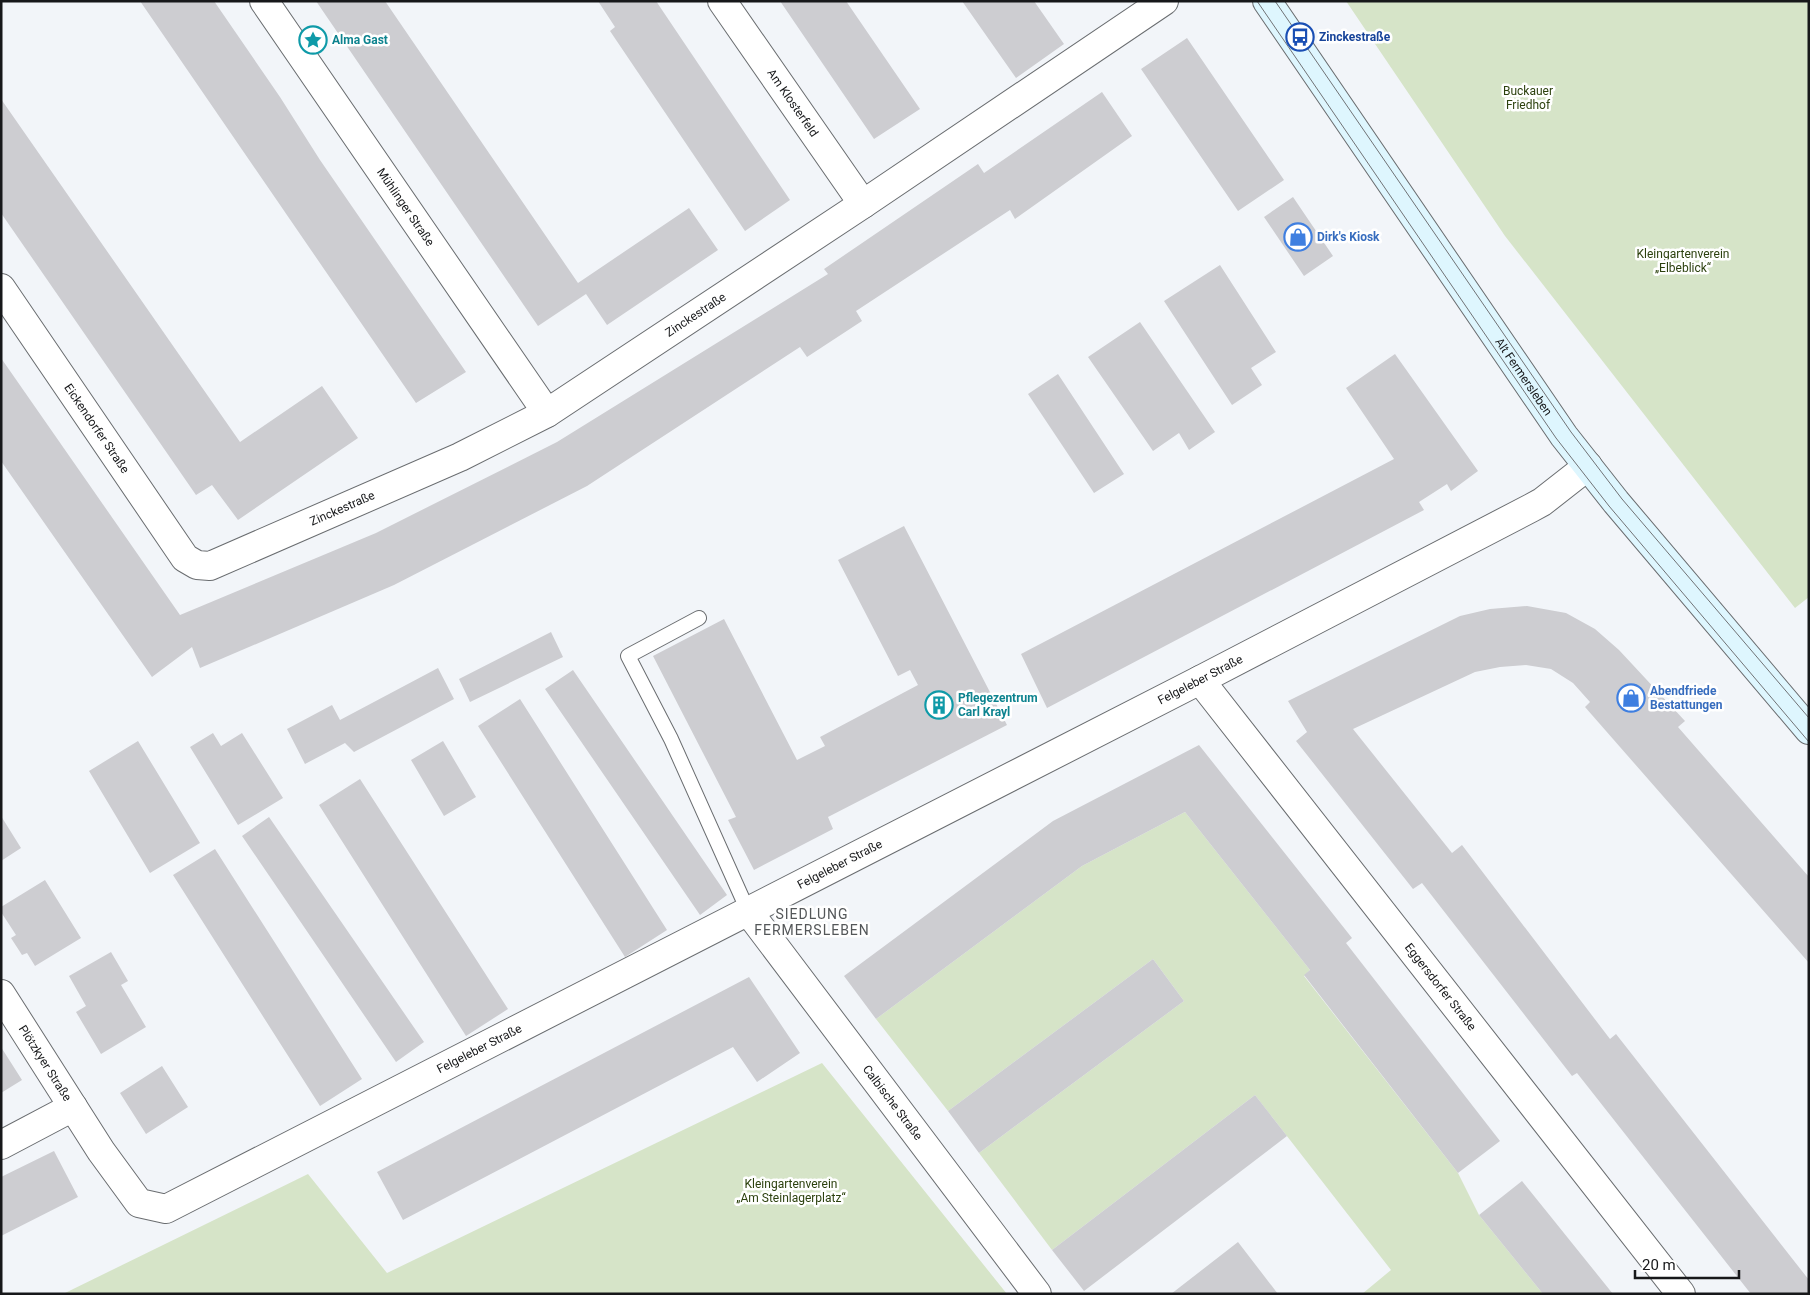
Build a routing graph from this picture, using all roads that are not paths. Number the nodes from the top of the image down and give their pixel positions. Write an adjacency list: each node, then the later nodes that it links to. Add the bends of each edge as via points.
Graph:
1 (264, 1): 7 (street, Mühlinger Straße)
2 (722, 1): 5 (street, Am Klosterfeld)
3 (1164, 1): 5 (street, Zinckestraße)
4 (1267, 1): 8 (main road, Alt Fermersleben, via 1564,436)
5 (863, 204): 7 (street, Zinckestraße)
6 (1, 288): 9 (street, Eickendorfer Straße, via 185,558)
7 (547, 413): 9 (street, Zinckestraße, via 460,457 210,566)
8 (1588, 466): 11 (street, Felgeleber Straße, via 1542,502); 12 (main road, Alt Fermersleben)
9 (197, 565)
10 (700, 618): 13 (lane, via 628,656 671,739)
11 (1200, 680): 13 (street, Felgeleber Straße); 19 (street, Eggersdorfer Straße)
12 (1809, 730)
13 (748, 911): 17 (street, Felgeleber Straße, via 166,1208 139,1203); 18 (street, Calbische Straße)
14 (1, 994): 15 (street, Plötzkyer Straße)
15 (73, 1108): 16 (street, Plötzkyer Straße); 17 (street, Plötzkyer Straße)
16 (1, 1145)
17 (100, 1151)
18 (1036, 1294)
19 (1681, 1294)

